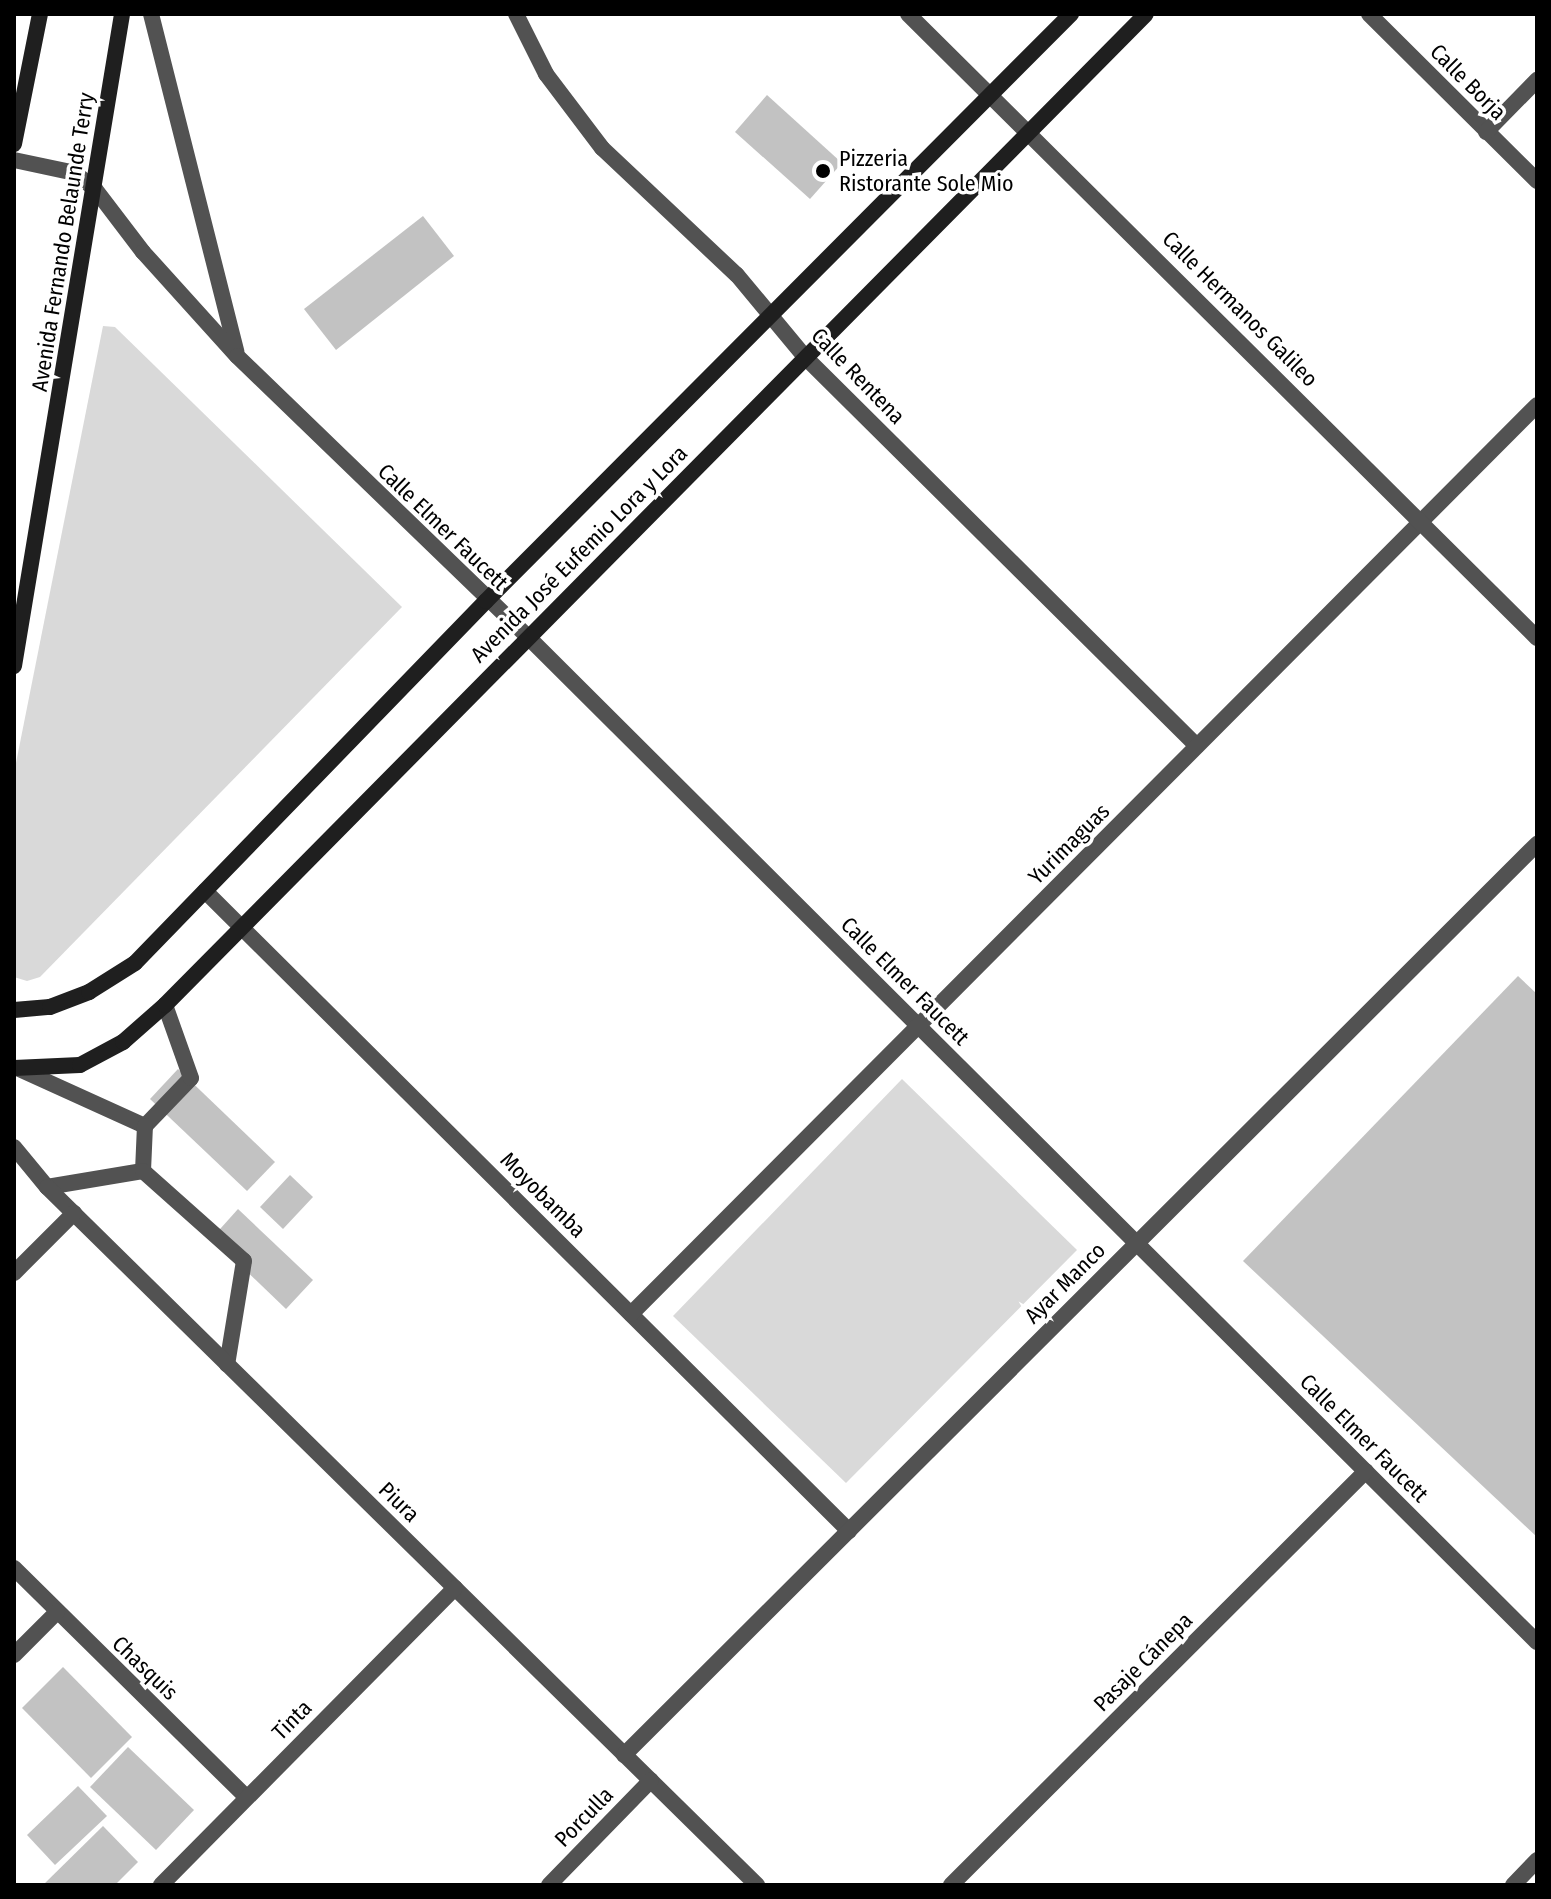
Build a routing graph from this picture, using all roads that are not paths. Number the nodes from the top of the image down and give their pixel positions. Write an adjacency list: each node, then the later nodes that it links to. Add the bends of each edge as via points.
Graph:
1 (40, 14): 11 (main road)
2 (122, 14): 17 (main road, Avenida Fernando Belaunde Terry)
3 (151, 14): 19 (street)
4 (516, 14): 18 (street, Calle Rentena, via 546,74 602,148)
5 (908, 14): 10 (street, Calle Hermanos Galileo)
6 (1071, 14): 10 (main road, Avenida José Eufemio Lora y Lora)
7 (1146, 14): 12 (main road, Avenida José Eufemio Lora y Lora)
8 (1369, 14): 13 (street, Calle Borja)
9 (1537, 80): 13 (street)
10 (994, 94): 12 (street, Calle Hermanos Galileo); 18 (main road, Avenida José Eufemio Lora y Lora)
11 (16, 121): 14 (main road)
12 (1030, 131): 20 (main road, Avenida José Eufemio Lora y Lora); 22 (street, Calle Hermanos Galileo)
13 (1486, 132): 16 (street, Calle Borja)
14 (14, 144)
15 (14, 160): 17 (street, Calle Elmer Faucett, via 75,173)
16 (1537, 181)
17 (95, 189): 19 (street, Calle Elmer Faucett, via 143,252); 26 (main road, Avenida Fernando Belaunde Terry)
18 (773, 315): 20 (street, Calle Rentena); 23 (main road, Avenida José Eufemio Lora y Lora)
19 (237, 356): 23 (street, Calle Elmer Faucett)
20 (805, 357): 24 (main road, Avenida José Eufemio Lora y Lora); 27 (street, Calle Rentena)
21 (1537, 405): 22 (street, Yurimaguas)
22 (1421, 522): 25 (street, Calle Hermanos Galileo); 27 (street, Yurimaguas)
23 (486, 601): 24 (street, Calle Elmer Faucett); 29 (main road, Avenida José Eufemio Lora y Lora)
24 (528, 637): 30 (main road, Avenida José Eufemio Lora y Lora); 33 (street, Calle Elmer Faucett)
25 (1537, 638)
26 (14, 666)
27 (1197, 746): 33 (street, Yurimaguas)
28 (1537, 844): 40 (street, Ayar Manco)
29 (205, 891): 30 (street, Moyobamba); 32 (main road, Avenida José Eufemio Lora y Lora, via 135,963 89,992 50,1007)
30 (242, 926): 31 (main road, Avenida José Eufemio Lora y Lora); 42 (street, Moyobamba)
31 (165, 1005): 34 (main road, Avenida José Eufemio Lora y Lora, via 123,1042 80,1065); 35 (street, via 191,1078)
32 (14, 1010)
33 (919, 1026): 40 (street, Calle Elmer Faucett); 42 (street, Yurimaguas)
34 (16, 1068): 35 (street)
35 (145, 1126): 37 (street)
36 (14, 1147): 38 (street, Piura)
37 (143, 1171): 38 (street); 43 (street, via 244,1261)
38 (47, 1187): 39 (street, Piura)
39 (74, 1213): 41 (street); 43 (street, Piura)
40 (1137, 1242): 44 (street, Calle Elmer Faucett); 45 (street, Ayar Manco)
41 (14, 1273)
42 (631, 1314): 45 (street, Moyobamba)
43 (227, 1365): 47 (street, Piura)
44 (1366, 1471): 49 (street, Calle Elmer Faucett); 58 (street, Pasaje Cánepa)
45 (849, 1531): 51 (street, Ayar Manco)
46 (14, 1568): 48 (street, Chasquis)
47 (455, 1588): 51 (street, Piura); 53 (street, Tinta)
48 (57, 1612): 50 (street); 53 (street, Chasquis)
49 (1537, 1642)
50 (14, 1655)
51 (624, 1755): 52 (street, Piura)
52 (651, 1780): 56 (street, Porculla); 57 (street, Piura)
53 (246, 1797): 55 (street, Tinta)
54 (1537, 1860): 59 (street)
55 (161, 1885)
56 (549, 1885)
57 (757, 1885)
58 (951, 1885)
59 (1513, 1885)

